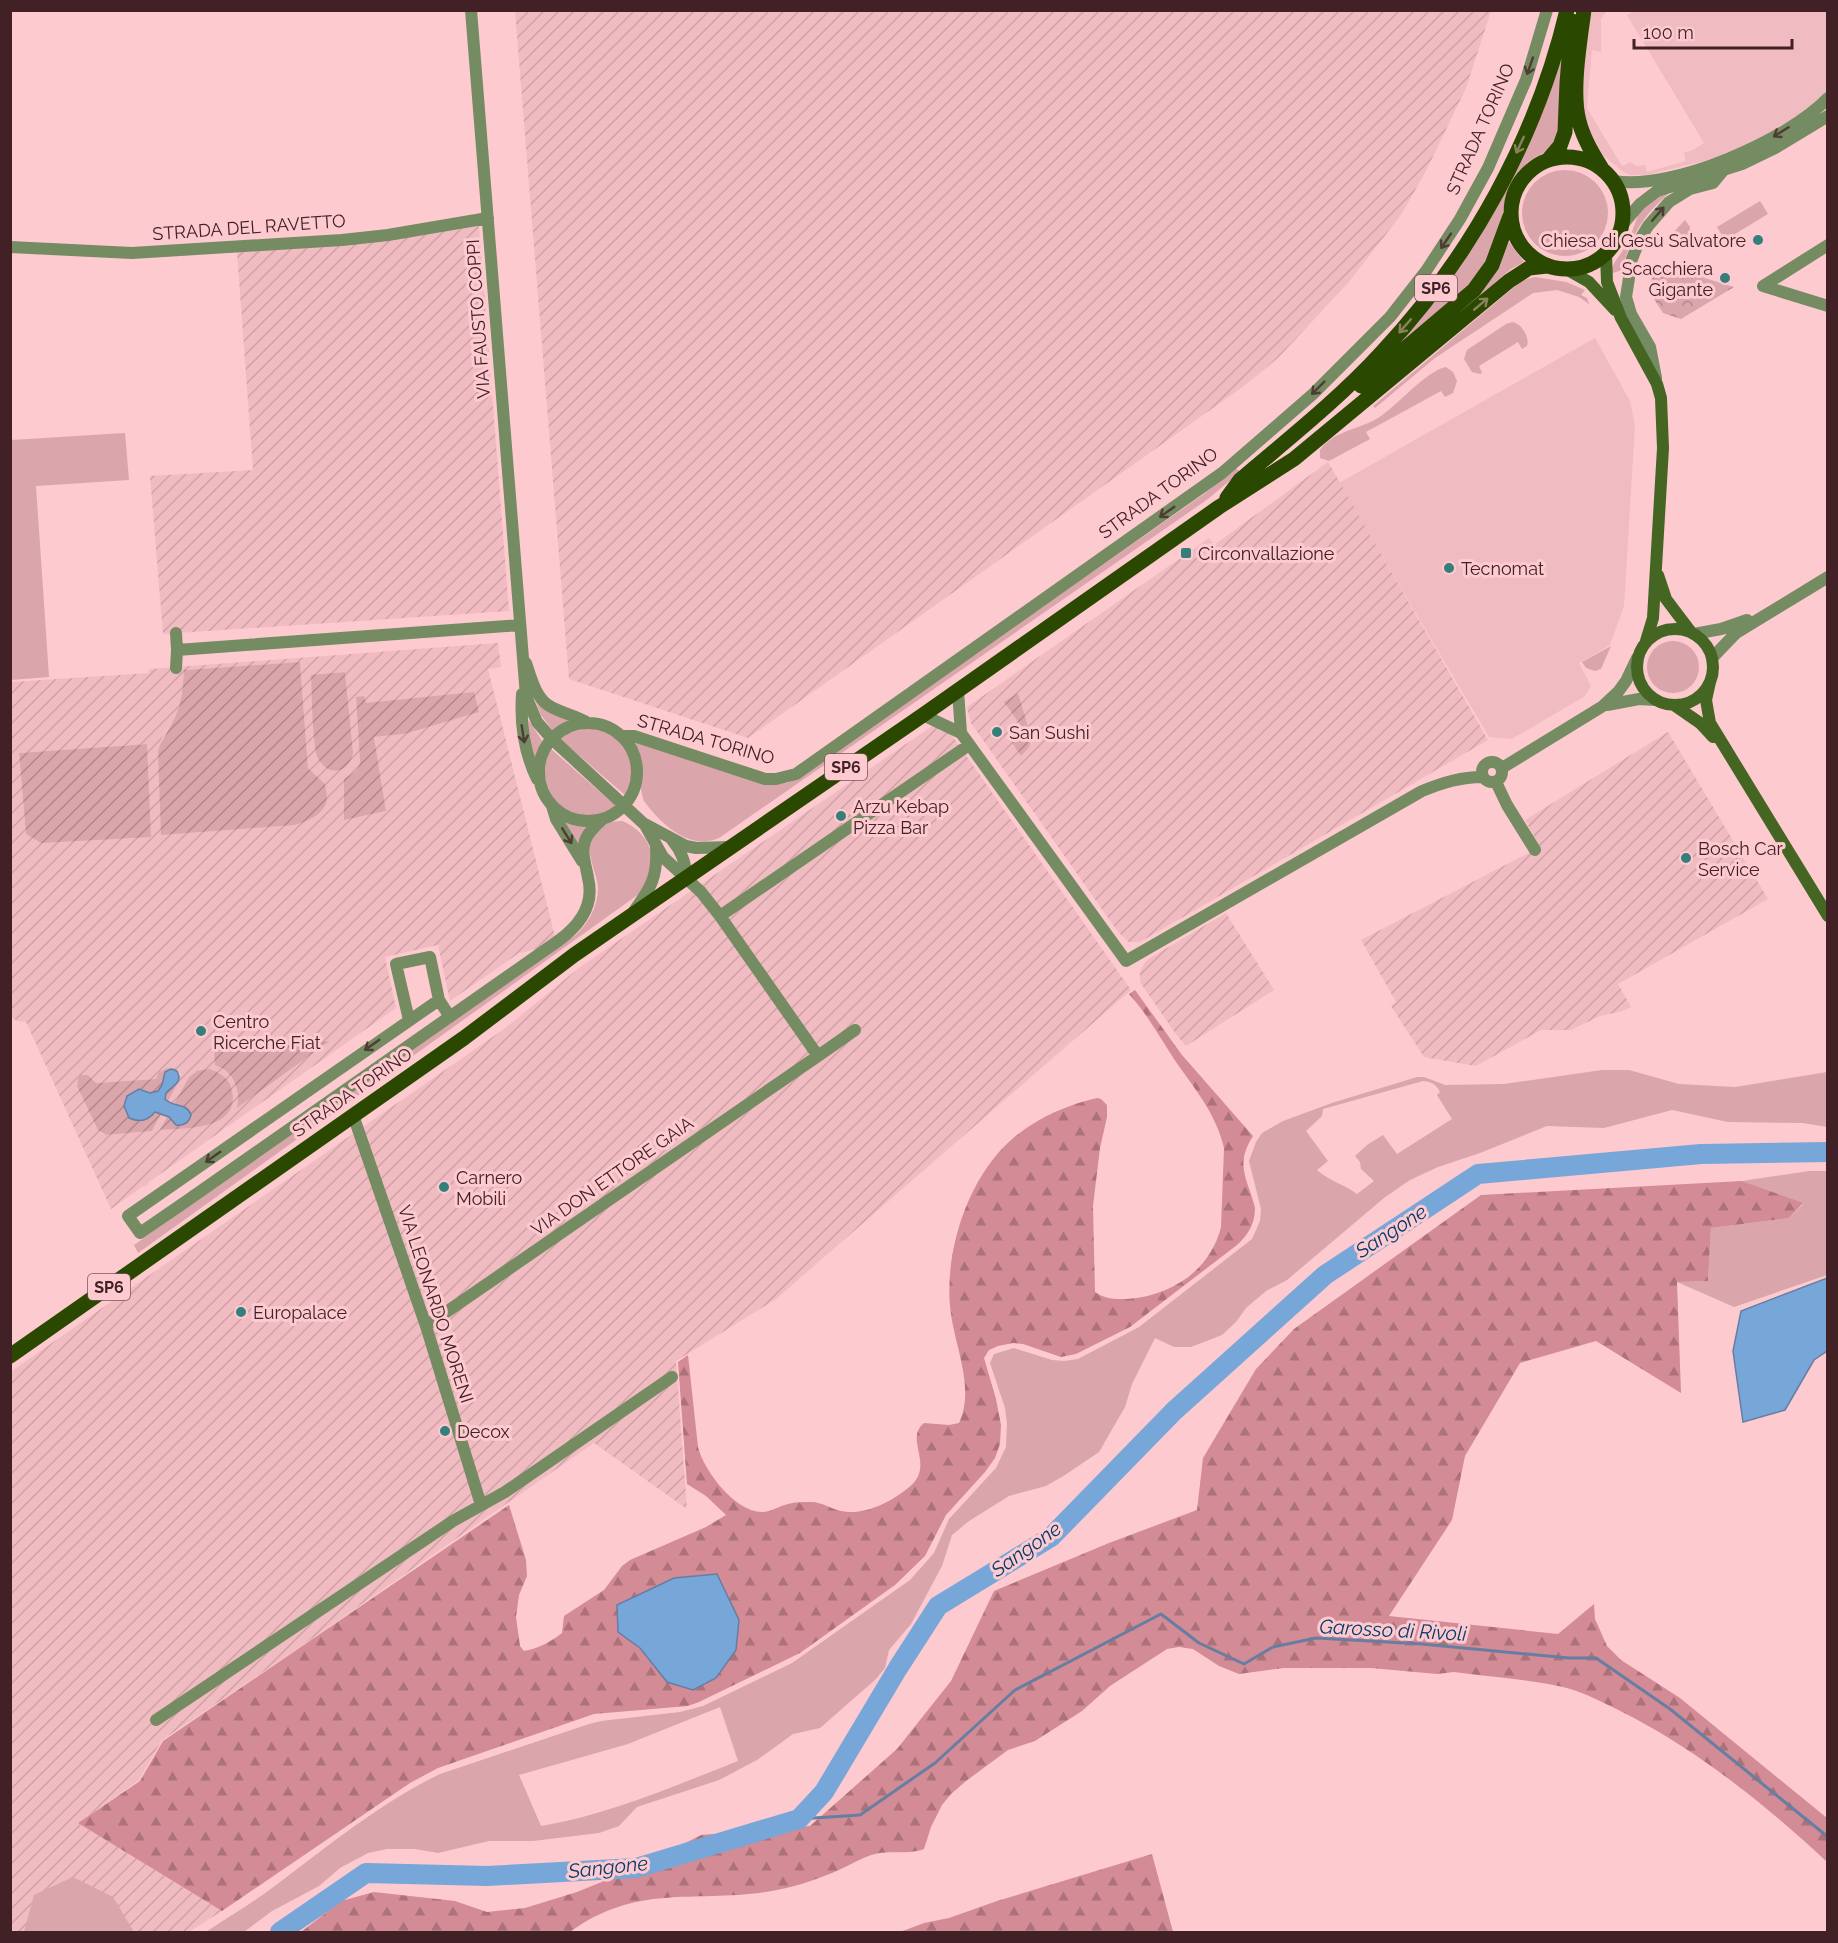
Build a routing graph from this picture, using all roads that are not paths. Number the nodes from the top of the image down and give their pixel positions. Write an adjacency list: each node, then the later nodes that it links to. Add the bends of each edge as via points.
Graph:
1 (471, 10): 12 (street, VIA FAUSTO COPPI)
2 (1547, 10): 44 (street, STRADA TORINO, one-way to 44, via 1526,80 1488,168 1426,271 1390,317 1313,394 1222,473 796,774 765,779 634,736)
3 (1567, 10): 22 (main road, SP6, one-way to 22, via 1554,60 1521,144 1476,230 1442,280 1382,352 1240,480)
4 (1582, 11): 7 (main road, SP6, via 1567,83 1565,132); 8 (main road, SP6, via 1577,110 1582,132)
5 (1827, 98): 10 (street, one-way to 10, via 1811,113 1769,139 1730,158 1636,184)
6 (1827, 116): 9 (street, via 1774,148)
7 (1548, 160): 8 (main road, SP6, via 1571,156); 11 (main road, SP6, via 1521,180)
8 (1601, 167): 10 (main road, SP6)
9 (1723, 171): 13 (street, via 1657,191); 21 (street, one-way to 9, via 1650,347 1628,306 1626,290 1632,259 1648,226 1669,202 1690,189 1713,183)
10 (1614, 181): 13 (main road, SP6, via 1623,202)
11 (1510, 216): 17 (main road, SP6, via 1523,249); 22 (main road, STRADA TORINO / SP6, via 1492,265 1474,290)
12 (488, 218): 15 (street, STRADA DEL RAVETTO, via 342,240 132,253); 26 (street, VIA FAUSTO COPPI)
13 (1622, 225): 16 (main road)
14 (1827, 245): 19 (street, via 1763,286)
15 (10, 247)
16 (1606, 254): 18 (main road, SP6, via 1593,263); 20 (street, via 1607,282)
17 (1547, 266): 18 (main road, SP6); 22 (main road, STRADA TORINO / SP6, one-way to 17, via 1303,453 1521,272)
18 (1568, 270): 20 (street, via 1589,282)
19 (1827, 306)
20 (1621, 318): 21 (street)
21 (1657, 384): 23 (street, via 1663,448)
22 (1219, 507): 37 (main road, STRADA TORINO / SP6)
23 (1657, 566): 28 (street, via 1666,599); 29 (street, via 1653,618)
24 (1827, 577): 25 (street)
25 (1774, 610): 28 (street, via 1737,624); 33 (street, via 1736,633)
26 (519, 625): 30 (street); 31 (street, VIA FAUSTO COPPI)
27 (176, 633): 30 (street)
28 (1693, 633): 29 (street, via 1670,629); 33 (street)
29 (1646, 641): 32 (street)
30 (177, 650): 34 (street)
31 (521, 651): 35 (street, VIA FAUSTO COPPI); 42 (street, via 546,704)
32 (1637, 658): 38 (street, via 1641,685); 40 (street, via 1626,681)
33 (1712, 658): 36 (street)
34 (176, 668)
35 (523, 680): 45 (street, VIA FAUSTO COPPI, via 531,711); 51 (street, VIA FAUSTO COPPI, one-way to 51, via 522,731)
36 (1710, 682): 39 (street, via 1694,700); 47 (street, via 1707,712)
37 (957, 691): 41 (main road, STRADA TORINO / SP6); 43 (street)
38 (1656, 700): 39 (street); 40 (street)
39 (1674, 705): 47 (street, via 1700,723)
40 (1603, 706): 48 (street)
41 (923, 715): 43 (street); 58 (main road, STRADA TORINO / SP6)
42 (588, 723): 44 (street, via 600,724); 45 (street, via 567,728)
43 (961, 733): 46 (street)
44 (622, 736): 53 (street, via 634,753 638,774)
45 (552, 739): 51 (street, via 540,762); 53 (street, VIA FAUSTO COPPI)
46 (969, 745): 49 (street, via 1126,961 1422,791 1461,778); 63 (street)
47 (1727, 754): 64 (street)
48 (1502, 768): 49 (street, via 1488,762 1483,767); 50 (street)
49 (1483, 777): 50 (street, via 1487,782)
50 (1496, 782): 59 (street)
51 (540, 785): 52 (street, VIA FAUSTO COPPI)
52 (552, 806): 54 (street, via 580,821); 60 (street, VIA FAUSTO COPPI, one-way to 60)
53 (624, 806): 54 (street); 55 (street, VIA FAUSTO COPPI)
54 (603, 819): 60 (street, via 586,838)
55 (643, 823): 56 (street, VIA FAUSTO COPPI); 57 (street, VIA FAUSTO COPPI)
56 (670, 837): 58 (street, VIA FAUSTO COPPI, via 696,848); 61 (street, via 680,850)
57 (656, 846): 61 (street, VIA FAUSTO COPPI, via 671,866); 62 (street, via 653,883)
58 (730, 847): 61 (main road, STRADA TORINO / SP6)
59 (1534, 850)
60 (585, 865): 66 (street, STRADA TORINO, via 589,901 579,923)
61 (687, 877): 62 (main road, STRADA TORINO / SP6); 63 (street)
62 (630, 916): 72 (main road, STRADA TORINO / SP6)
63 (720, 916): 71 (street)
64 (1827, 916)
65 (439, 1000): 66 (street, STRADA TORINO); 67 (street, STRADA TORINO); 67 (street, STRADA TORINO, via 430,957 396,964)
66 (450, 1017): 70 (street, STRADA TORINO)
67 (408, 1020): 68 (street, STRADA TORINO)
68 (396, 1028): 70 (street, STRADA TORINO); 70 (street, STRADA TORINO, one-way to 70, via 128,1216 140,1233)
69 (855, 1030): 71 (street, VIA DON ETTORE GAIA)
70 (408, 1046)
71 (818, 1056): 73 (street, VIA DON ETTORE GAIA)
72 (353, 1115): 73 (street, VIA LEONARDO MORENI); 74 (main road, STRADA TORINO / SP6)
73 (426, 1326): 76 (street, VIA LEONARDO MORENI)
74 (10, 1356)
75 (672, 1377): 76 (street)
76 (481, 1505): 77 (street)
77 (156, 1720)

